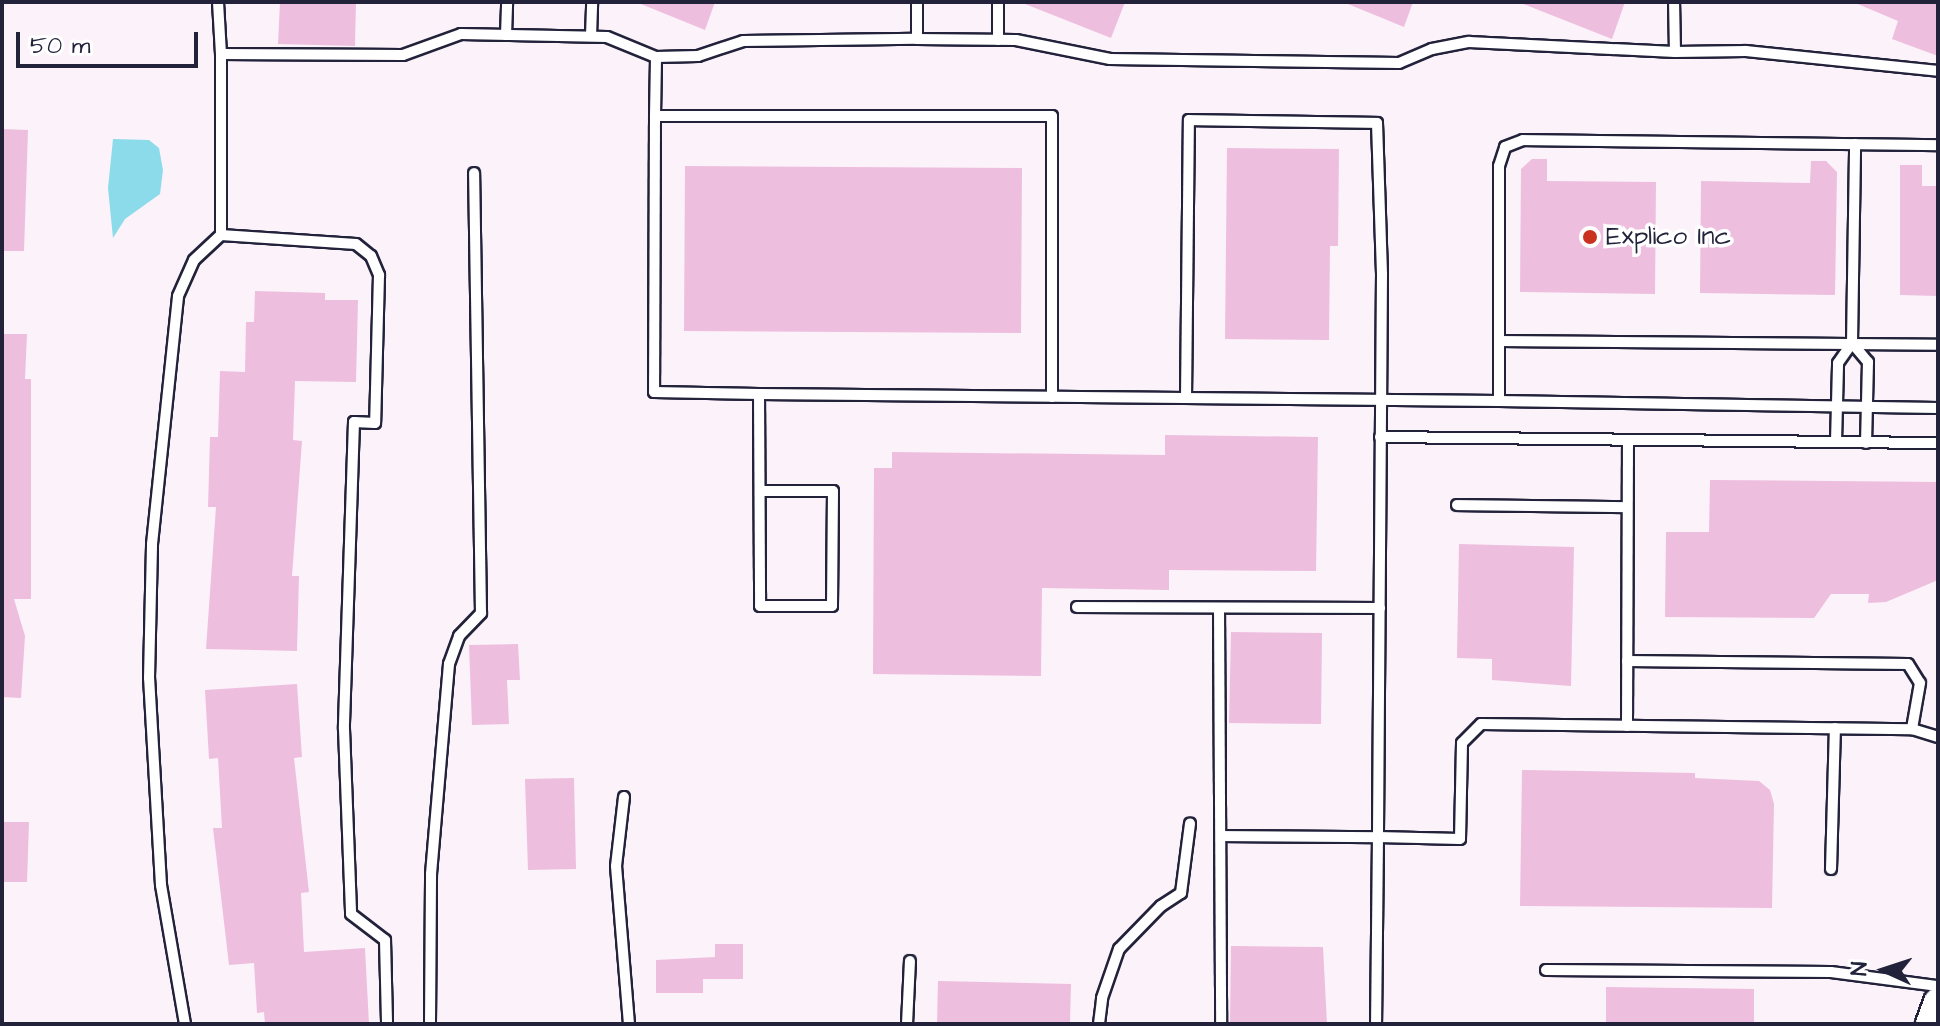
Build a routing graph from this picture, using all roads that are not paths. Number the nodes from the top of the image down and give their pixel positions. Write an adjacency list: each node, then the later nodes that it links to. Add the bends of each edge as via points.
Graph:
1 (218, 2): 12 (lane)
2 (507, 2): 7 (lane)
3 (592, 2): 8 (lane)
4 (917, 2): 9 (lane)
5 (998, 2): 10 (lane)
6 (1674, 2): 11 (lane)
7 (506, 35): 8 (lane); 12 (lane, via 461,34 403,55)
8 (591, 36): 13 (lane)
9 (917, 39): 10 (lane); 13 (lane, via 743,41 698,56)
10 (998, 40): 11 (lane, via 1110,59 1399,63 1469,42)
11 (1675, 52): 14 (lane, via 1746,51)
12 (221, 54): 19 (lane)
13 (656, 57): 15 (lane)
14 (1938, 71)
15 (655, 116): 23 (lane, via 654,392); 24 (lane, via 1052,116)
16 (1855, 144): 17 (lane); 20 (lane, via 1514,141 1505,147 1499,166); 21 (lane)
17 (1938, 145)
18 (474, 173): 58 (lane, via 481,613 459,636 449,664 431,874)
19 (221, 235): 56 (lane, via 194,260 178,296 152,544 149,678 161,885); 57 (lane, via 356,244 371,256 379,275 375,423 354,422 344,729 351,914 385,940)
20 (1499, 341): 21 (lane); 27 (lane)
21 (1852, 343): 22 (lane); 28 (lane, via 1838,363); 29 (lane, via 1868,362)
22 (1938, 345)
23 (759, 394): 24 (lane); 36 (lane)
24 (1052, 397): 25 (lane)
25 (1186, 398): 26 (lane); 26 (lane, via 1189,120 1377,123)
26 (1380, 400): 27 (lane); 31 (lane)
27 (1499, 401): 28 (lane)
28 (1837, 406): 29 (lane); 33 (lane)
29 (1867, 407): 30 (lane); 34 (lane)
30 (1938, 408)
31 (1380, 437): 32 (lane); 41 (lane)
32 (1628, 440): 33 (lane); 38 (lane)
33 (1836, 442): 34 (lane)
34 (1866, 443): 35 (lane)
35 (1938, 443)
36 (761, 491): 36 (lane, via 760,606 832,606 833,491)
37 (1457, 505): 38 (lane)
38 (1627, 507): 42 (lane)
39 (1077, 607): 40 (lane)
40 (1219, 608): 41 (lane); 49 (lane)
41 (1380, 608): 50 (lane)
42 (1627, 661): 43 (lane); 45 (lane, via 1908,664 1920,683)
43 (1627, 726): 44 (lane); 50 (lane, via 1481,724 1462,743 1460,839)
44 (1835, 728): 45 (lane); 51 (lane)
45 (1912, 729): 46 (lane)
46 (1938, 737)
47 (624, 797): 59 (lane, via 616,866)
48 (1190, 824): 61 (lane, via 1181,893 1119,949)
49 (1221, 836): 50 (lane); 62 (lane)
50 (1378, 837): 63 (lane)
51 (1831, 869)
52 (910, 961): 60 (lane)
53 (1546, 970): 54 (lane, via 1831,972)
54 (1938, 986)
55 (1938, 1002): 64 (main road)
56 (185, 1024)
57 (387, 1024)
58 (430, 1024)
59 (629, 1024)
60 (907, 1024)
61 (1099, 1024)
62 (1221, 1024)
63 (1376, 1024)
64 (1930, 1024)

